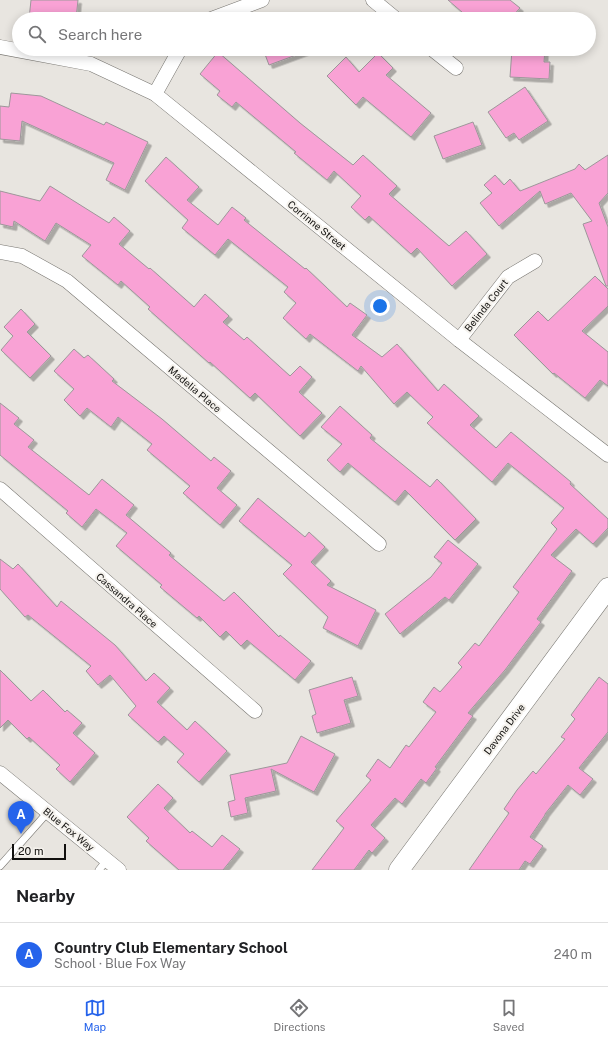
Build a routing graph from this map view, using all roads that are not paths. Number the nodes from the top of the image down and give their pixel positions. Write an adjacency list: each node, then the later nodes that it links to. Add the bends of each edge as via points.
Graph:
1 (262, 0): 3 (street)
2 (372, 0): 4 (street)
3 (230, 12)
4 (387, 12)
5 (0, 47): 6 (street, Corrinne Street)
6 (12, 49)
7 (48, 56): 11 (street, Corrinne Street, via 91,64)
8 (176, 56): 11 (street)
9 (441, 56): 10 (street)
10 (456, 68)
11 (155, 94): 14 (street, Corrinne Street)
12 (0, 252): 17 (street, Madelia Place, via 22,256 67,281)
13 (535, 261): 14 (street, Belinda Court, via 508,277)
14 (459, 340): 15 (street, Corrinne Street)
15 (608, 456)
16 (0, 489): 19 (street, Cassandra Place)
17 (379, 544)
18 (608, 588): 25 (street, Davona Drive)
19 (255, 711)
20 (0, 773): 21 (street, Blue Fox Way)
21 (48, 812): 22 (street, Blue Fox Way); 23 (lane)
22 (103, 865): 24 (street, Blue Fox Way)
23 (0, 866)
24 (119, 870)
25 (399, 870)

